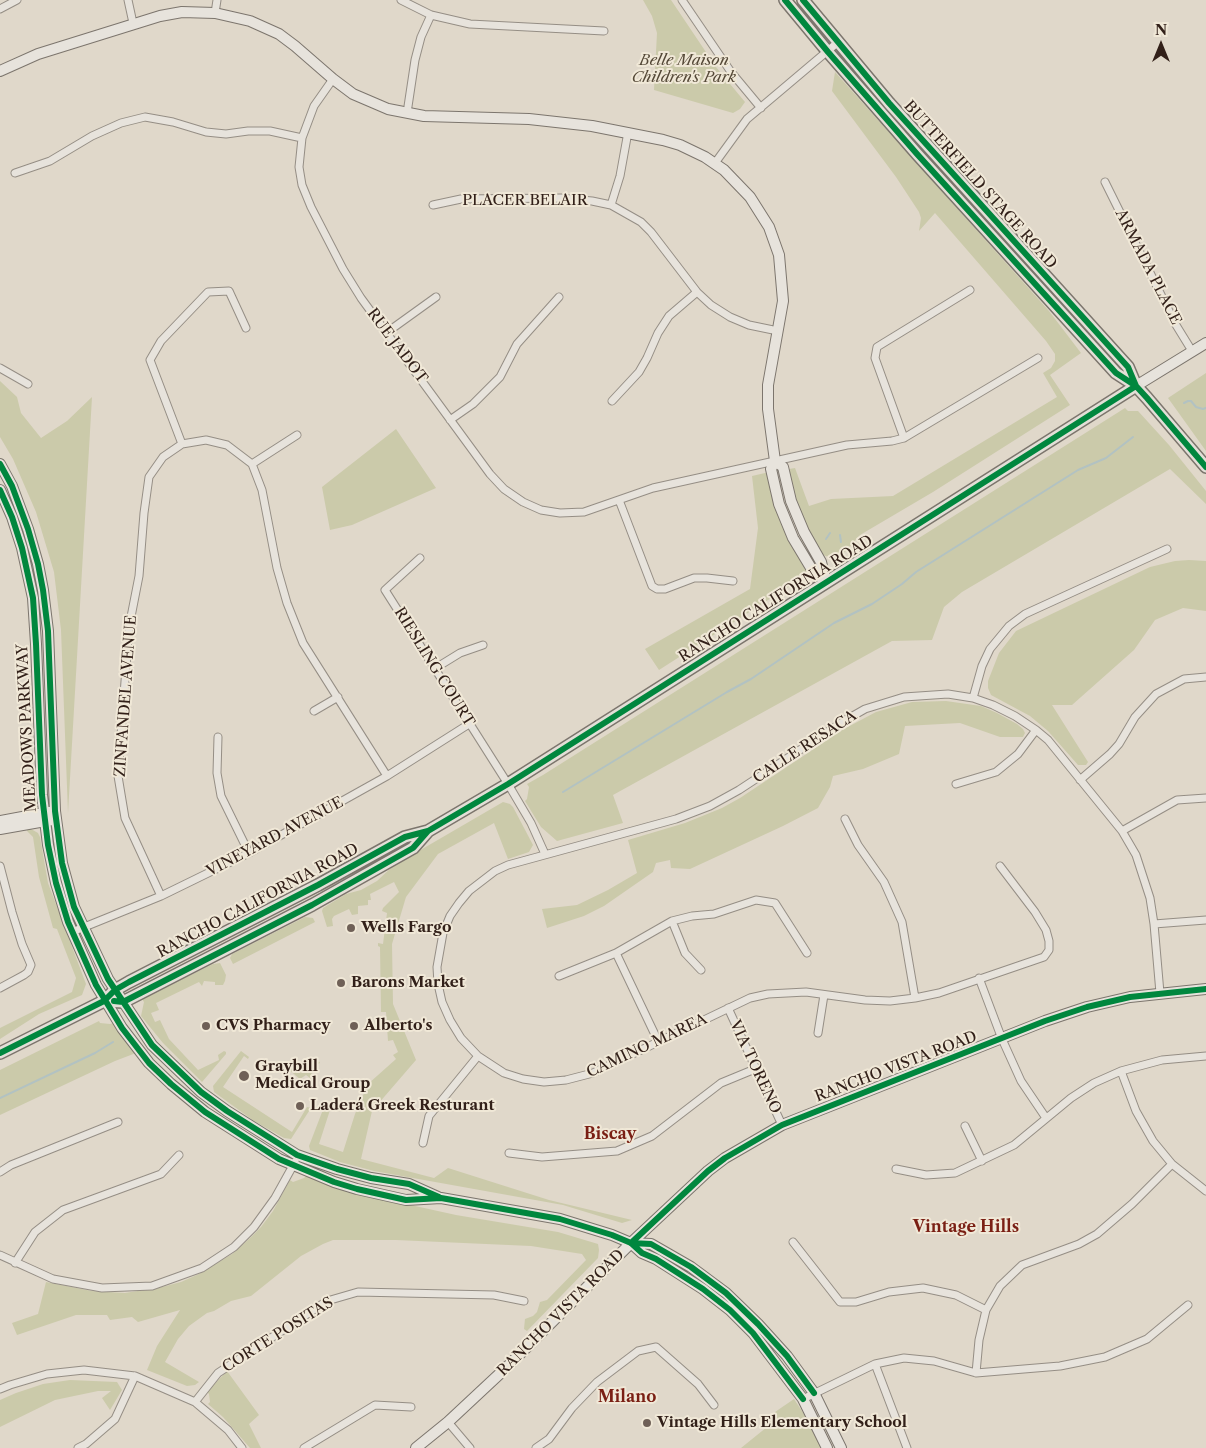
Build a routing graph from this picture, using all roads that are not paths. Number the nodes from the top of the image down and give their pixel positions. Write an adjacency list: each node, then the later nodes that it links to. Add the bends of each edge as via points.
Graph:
1 (17, 0): 8 (street)
2 (128, 0): 11 (street)
3 (217, 0): 9 (street)
4 (401, 0): 10 (street)
5 (682, 0): 17 (street, via 730,72)
6 (785, 0): 14 (main road, BUTTERFIELD STAGE ROAD)
7 (803, 0): 13 (main road, BUTTERFIELD STAGE ROAD)
8 (0, 9)
9 (215, 13): 11 (main road, via 182,12); 16 (main road, via 250,21 279,34)
10 (431, 14): 12 (street, via 470,24); 18 (street, via 415,60)
11 (133, 23): 15 (main road, via 38,54)
12 (604, 31)
13 (837, 43): 14 (street); 38 (main road, BUTTERFIELD STAGE ROAD, via 1128,367)
14 (828, 52): 17 (street); 38 (main road, BUTTERFIELD STAGE ROAD, via 1116,374)
15 (0, 71)
16 (333, 79): 18 (main road, via 371,103); 20 (street, RUE JADOT, via 314,106)
17 (761, 108): 21 (street, via 747,119)
18 (407, 113): 19 (main road, via 560,122)
19 (628, 132): 21 (main road, via 680,145); 25 (street, via 620,176)
20 (302, 138): 22 (street, via 270,131 206,132 145,117 121,123 50,161); 32 (street, RUE JADOT, via 299,167 305,192 343,269)
21 (715, 163): 31 (main road, via 750,197 769,227 779,254 783,302)
22 (15, 173)
23 (1105, 182): 34 (street, ARMADA PLACE)
24 (433, 205): 25 (street, PLACER BELAIR, via 461,199 561,198)
25 (610, 205): 27 (street, PLACER BELAIR, via 641,222 651,232)
26 (970, 290): 42 (street, via 877,347 875,358)
27 (697, 292): 31 (street, PLACER BELAIR, via 730,317); 39 (street, via 669,316 639,372)
28 (436, 296): 32 (street)
29 (559, 297): 40 (street, via 517,344 500,377 473,404)
30 (246, 328): 43 (street, via 229,291 208,292 160,341 150,360)
31 (778, 331): 44 (main road, via 768,385)
32 (386, 333): 40 (street, RUE JADOT)
33 (1206, 343): 34 (main road, RANCHO CALIFORNIA ROAD)
34 (1192, 351): 38 (main road, RANCHO CALIFORNIA ROAD)
35 (1038, 358): 42 (street)
36 (0, 368): 37 (street)
37 (28, 384)
38 (1136, 386): 47 (main road, BUTTERFIELD STAGE ROAD); 53 (main road, RANCHO CALIFORNIA ROAD)
39 (612, 400)
40 (450, 420): 49 (street, RUE JADOT, via 490,474 523,502 541,510 560,513 584,512)
41 (297, 435): 46 (street)
42 (904, 438): 44 (street, RUE JADOT, via 846,445)
43 (182, 444): 46 (street, via 206,440 227,445); 79 (street, ZINFANDEL AVENUE, via 163,457 149,477 139,576 129,627 118,776 125,818)
44 (775, 461): 49 (street, RUE JADOT, via 652,488); 53 (main road, via 782,466 791,501 821,562)
45 (0, 464): 68 (main road, MEADOWS PARKWAY, via 28,529 43,590 48,631)
46 (252, 464): 57 (street, via 262,490 287,603 304,643)
47 (1206, 467)
48 (0, 490): 68 (main road, MEADOWS PARKWAY, via 22,548 32,598)
49 (619, 500): 52 (street, via 652,586 665,589 694,578)
50 (1167, 548): 58 (street, via 1025,614 1009,626 990,649)
51 (420, 558): 55 (street, RIESLING COURT, via 385,590)
52 (733, 581)
53 (826, 582): 65 (main road, RANCHO CALIFORNIA ROAD)
54 (483, 645): 55 (street, via 460,653)
55 (434, 669): 60 (street, RIESLING COURT)
56 (1206, 677): 64 (street, via 1184,679 1156,694 1135,717 1115,749)
57 (338, 697): 59 (street); 63 (street)
58 (973, 698): 61 (street, CALLE RESACA, via 994,705); 75 (street, CALLE RESACA, via 920,694 865,709 710,806 676,819)
59 (314, 711)
60 (469, 724): 63 (street, VINEYARD AVENUE); 65 (street, RIESLING COURT)
61 (1036, 730): 64 (street, CALLE RESACA); 66 (street, via 1018,754 996,772)
62 (218, 737): 74 (street, via 217,773 221,796)
63 (387, 776): 74 (street, VINEYARD AVENUE)
64 (1080, 780): 72 (street, CALLE RESACA)
65 (508, 784): 73 (main road, RANCHO CALIFORNIA ROAD); 75 (street, RIESLING COURT)
66 (956, 784)
67 (1206, 798): 72 (street, via 1177,800)
68 (50, 816): 70 (main road); 71 (main road); 84 (main road, MEADOWS PARKWAY); 85 (main road, MEADOWS PARKWAY, via 54,876)
69 (845, 820): 96 (street, via 884,882 902,922)
70 (0, 821)
71 (0, 829)
72 (1122, 831): 83 (street, CALLE RESACA, via 1144,875)
73 (428, 832): 76 (main road, RANCHO CALIFORNIA ROAD, via 405,837); 80 (main road, RANCHO CALIFORNIA ROAD, via 413,848)
74 (249, 853): 79 (street, VINEYARD AVENUE)
75 (545, 854): 104 (street, CAMINO MAREA, via 508,865 482,880 459,903 443,933 438,967 442,1002 461,1038)
76 (370, 856): 80 (main road, via 361,868 317,893); 93 (main road, RANCHO CALIFORNIA ROAD)
77 (0, 866): 91 (street, via 19,936 31,965 24,975)
78 (1000, 866): 90 (street, CAMINO MAREA, via 1046,930 1049,950 1044,957)
79 (161, 896): 84 (street, VINEYARD AVENUE)
80 (312, 905): 98 (main road, RANCHO CALIFORNIA ROAD)
81 (672, 920): 86 (street); 87 (street, via 714,914 756,900 775,903); 88 (street, via 685,953)
82 (1206, 920): 83 (street)
83 (1154, 924): 94 (street, CALLE RESACA)
84 (83, 928): 85 (street, VINEYARD AVENUE); 93 (main road, MEADOWS PARKWAY)
85 (72, 932): 97 (main road, MEADOWS PARKWAY)
86 (616, 953): 89 (street); 102 (street)
87 (807, 953)
88 (701, 970)
89 (559, 976)
90 (979, 978): 96 (street, CAMINO MAREA); 101 (street)
91 (0, 988)
92 (1206, 989): 94 (main road, RANCHO VISTA ROAD)
93 (115, 990): 97 (main road, RANCHO CALIFORNIA ROAD); 98 (main road, MEADOWS PARKWAY)
94 (1160, 993): 101 (main road, RANCHO VISTA ROAD, via 1087,1007)
95 (824, 995): 96 (street, CAMINO MAREA, via 890,1001); 99 (street, CAMINO MAREA, via 806,992 768,994); 100 (street)
96 (915, 998)
97 (104, 1001): 98 (main road, RANCHO CALIFORNIA ROAD); 103 (main road, RANCHO CALIFORNIA ROAD); 118 (main road, MEADOWS PARKWAY, via 144,1057 189,1100)
98 (122, 1002): 115 (main road, MEADOWS PARKWAY, via 152,1044 201,1092)
99 (728, 1008): 102 (street, CAMINO MAREA); 106 (street, VIA TORENO)
100 (818, 1034)
101 (1002, 1039): 108 (street, via 1021,1081); 110 (main road, RANCHO VISTA ROAD)
102 (658, 1042): 104 (street, CAMINO MAREA, via 593,1073 544,1082 504,1073)
103 (0, 1053)
104 (478, 1056): 112 (street, via 430,1116)
105 (1206, 1056): 107 (street, via 1162,1060)
106 (755, 1069): 110 (street, VIA TORENO); 113 (street, via 721,1083 652,1136 617,1151 542,1157)
107 (1122, 1071): 108 (street, via 1094,1083); 117 (street, via 1136,1111 1153,1141)
108 (1046, 1118): 116 (street, via 1014,1144)
109 (118, 1122): 120 (street)
110 (782, 1126): 124 (main road, RANCHO VISTA ROAD, via 725,1158)
111 (965, 1126): 116 (street)
112 (423, 1144)
113 (509, 1153)
114 (179, 1155): 126 (street, via 161,1174 63,1210 35,1232)
115 (297, 1155): 118 (street); 122 (main road, MEADOWS PARKWAY, via 370,1178 409,1184)
116 (982, 1161): 119 (street, via 955,1173 926,1175)
117 (1172, 1164): 121 (street); 129 (street, via 1097,1234 1022,1265 1000,1286)
118 (294, 1166): 122 (main road, MEADOWS PARKWAY, via 382,1195 406,1200); 126 (street, via 254,1227 234,1247 202,1268 152,1286 102,1288 53,1280)
119 (896, 1169)
120 (0, 1172)
121 (1206, 1192)
122 (441, 1198): 124 (main road, MEADOWS PARKWAY, via 560,1219)
123 (793, 1242): 129 (street, via 840,1302 856,1302 888,1292 924,1288 956,1295)
124 (631, 1243): 134 (main road, MEADOWS PARKWAY, via 651,1244 692,1267 726,1293 787,1356); 135 (main road, MEADOWS PARKWAY, via 730,1310 753,1333); 139 (main road, RANCHO VISTA ROAD)
125 (0, 1255): 126 (street)
126 (15, 1263)
127 (524, 1301): 136 (street, CORTE POSITAS, via 494,1295 358,1292 327,1301 218,1373)
128 (1188, 1305): 131 (street, via 1147,1338 1105,1357 1060,1366)
129 (986, 1310): 131 (street)
130 (875, 1364): 131 (street, via 904,1358 934,1361); 134 (street); 148 (street)
131 (976, 1373)
132 (135, 1376): 133 (street, via 84,1370 47,1374); 136 (street); 140 (street, via 115,1419)
133 (0, 1389)
134 (814, 1393): 135 (street); 147 (main road, MEADOWS PARKWAY)
135 (803, 1399): 146 (main road, MEADOWS PARKWAY)
136 (195, 1402): 141 (street, via 228,1430)
137 (714, 1405): 145 (street, via 698,1384 656,1348 638,1351 597,1382 549,1439)
138 (411, 1406): 142 (street, via 376,1405)
139 (448, 1422): 143 (main road, RANCHO VISTA ROAD); 144 (street)
140 (78, 1448)
141 (242, 1448)
142 (304, 1448)
143 (416, 1448)
144 (470, 1448)
145 (536, 1448)
146 (827, 1448)
147 (841, 1448)
148 (907, 1448)

